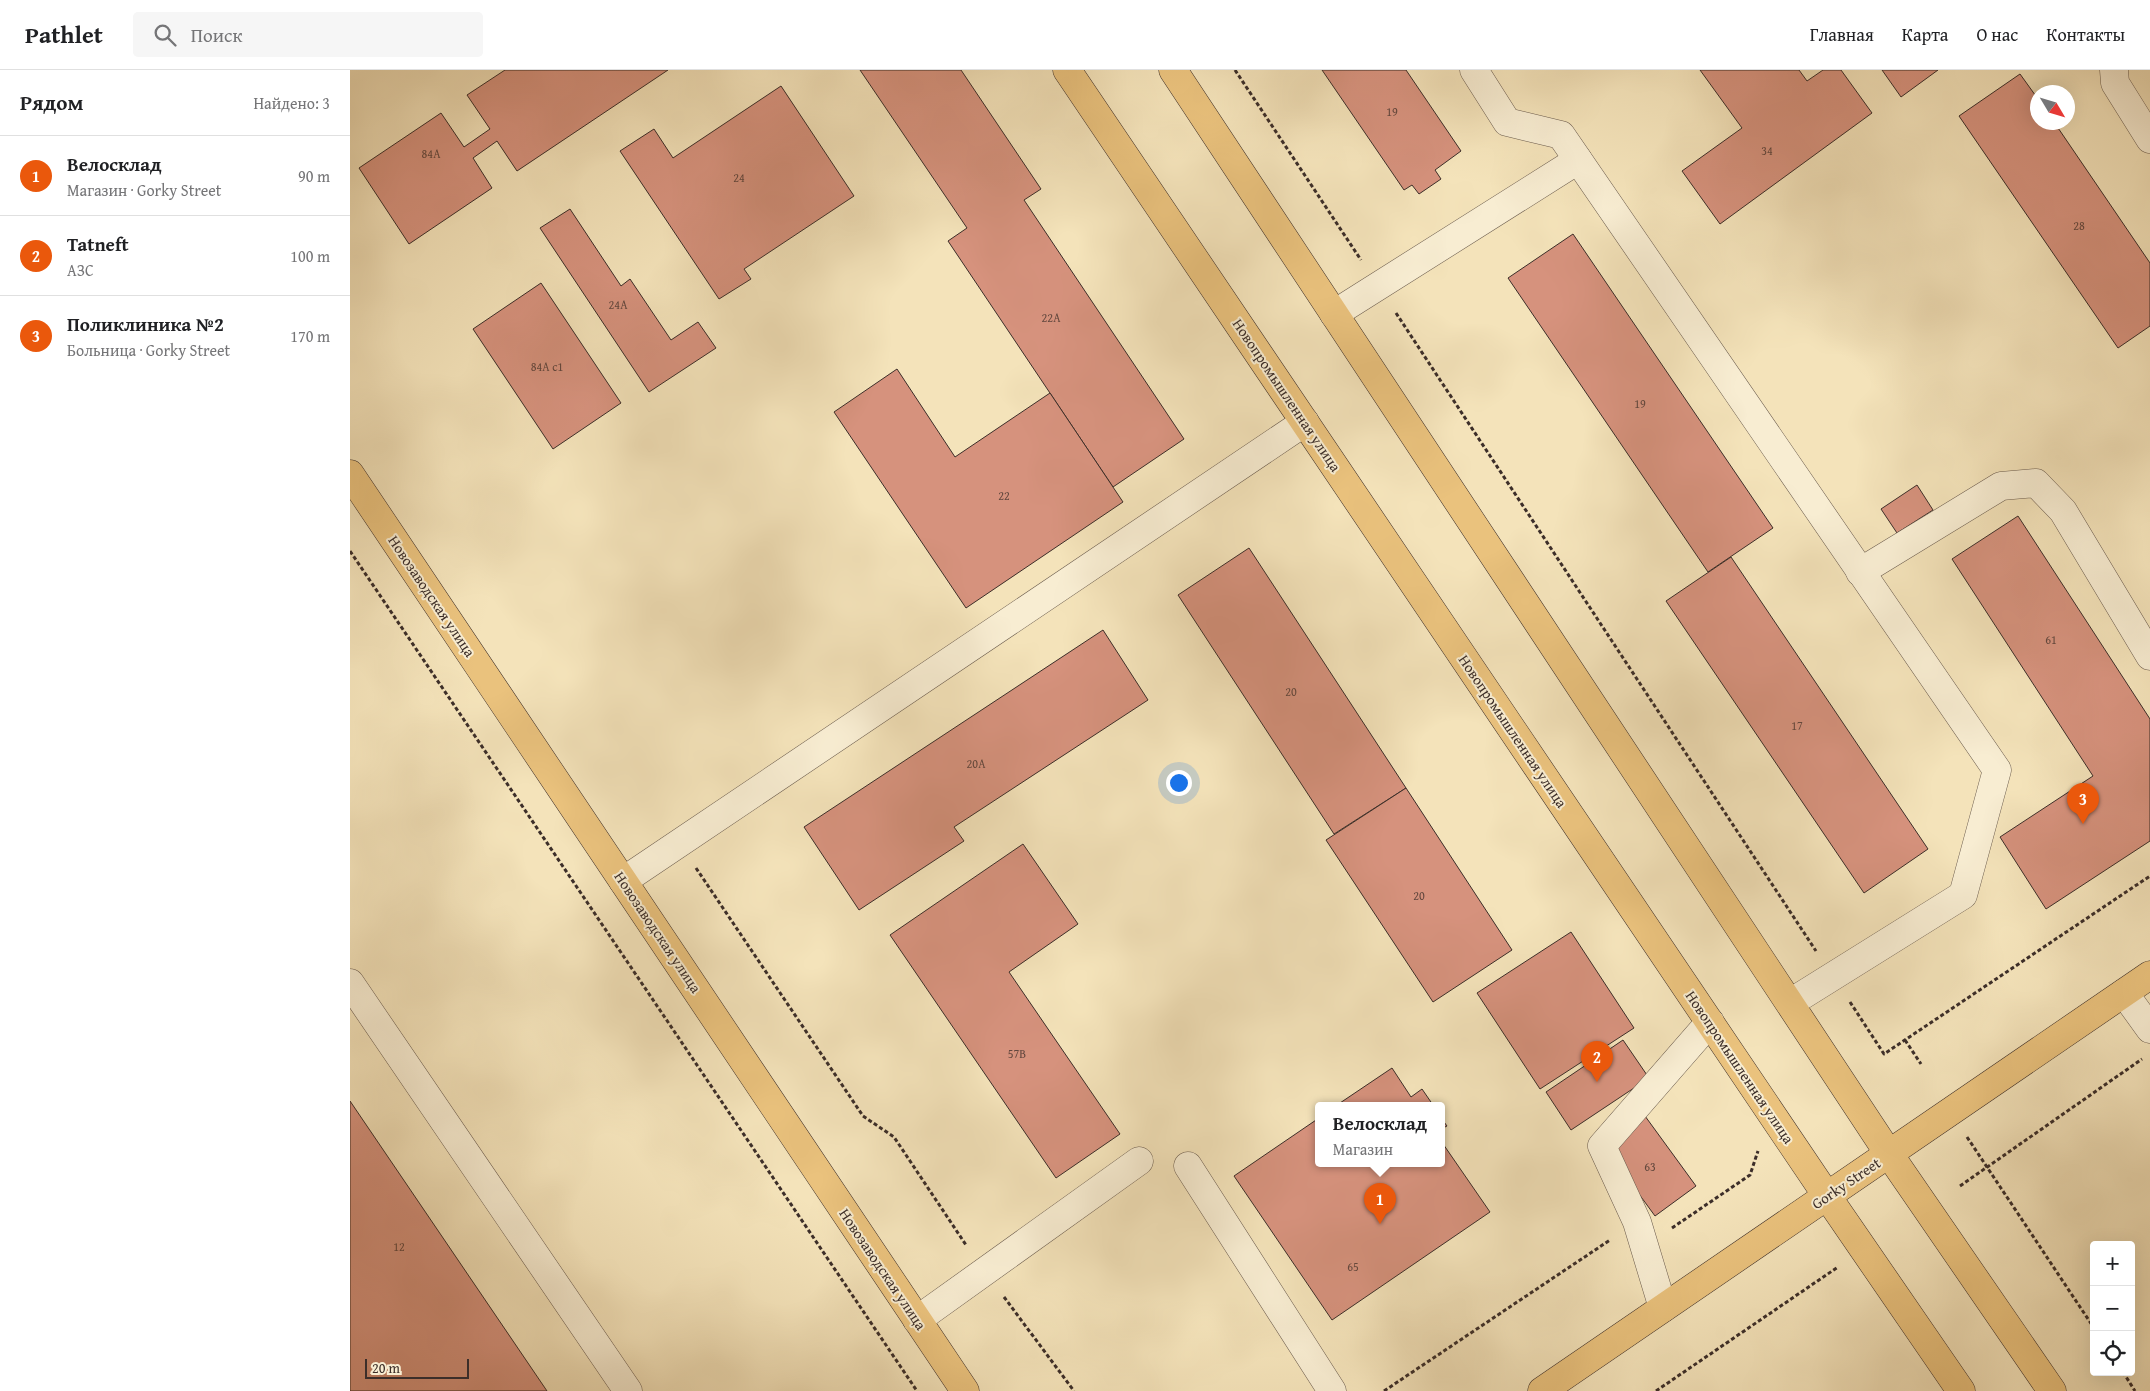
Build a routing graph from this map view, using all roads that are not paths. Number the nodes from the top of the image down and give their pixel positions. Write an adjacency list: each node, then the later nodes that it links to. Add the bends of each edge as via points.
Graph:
1 (1067, 70): 8 (main road, Новопромышленная улица)
2 (1173, 70): 7 (main road)
3 (1474, 70): 6 (lane, via 1507,122 1561,135)
4 (2114, 70): 5 (lane, via 2115,83)
5 (2150, 139)
6 (1578, 160): 7 (lane); 10 (lane)
7 (1334, 314): 16 (main road)
8 (1304, 422): 12 (lane); 17 (main road, Новопромышленная улица)
9 (350, 474): 12 (main road, Новозаводская улица)
10 (1860, 572): 11 (lane, via 2001,486 2036,483 2063,511); 16 (lane, via 1997,770 1963,896)
11 (2150, 656)
12 (623, 881): 24 (main road, Новозаводская улица)
13 (2150, 974): 15 (main road, Gorky Street)
14 (350, 982): 25 (lane)
15 (2124, 993): 18 (lane); 19 (main road, Gorky Street)
16 (1790, 1003): 19 (main road)
17 (1710, 1022): 22 (main road, Новопромышленная улица); 23 (lane, via 1602,1146 1641,1235)
18 (2150, 1029)
19 (1889, 1154): 22 (main road, Gorky Street); 30 (main road)
20 (1139, 1162): 24 (lane)
21 (1188, 1166): 27 (lane)
22 (1827, 1196): 23 (main road, Gorky Street); 29 (main road, Новопромышленная улица)
23 (1663, 1308): 28 (main road, Gorky Street)
24 (917, 1320): 26 (main road, Новозаводская улица)
25 (628, 1391)
26 (965, 1391)
27 (1332, 1391)
28 (1542, 1391)
29 (1961, 1391)
30 (2052, 1391)

